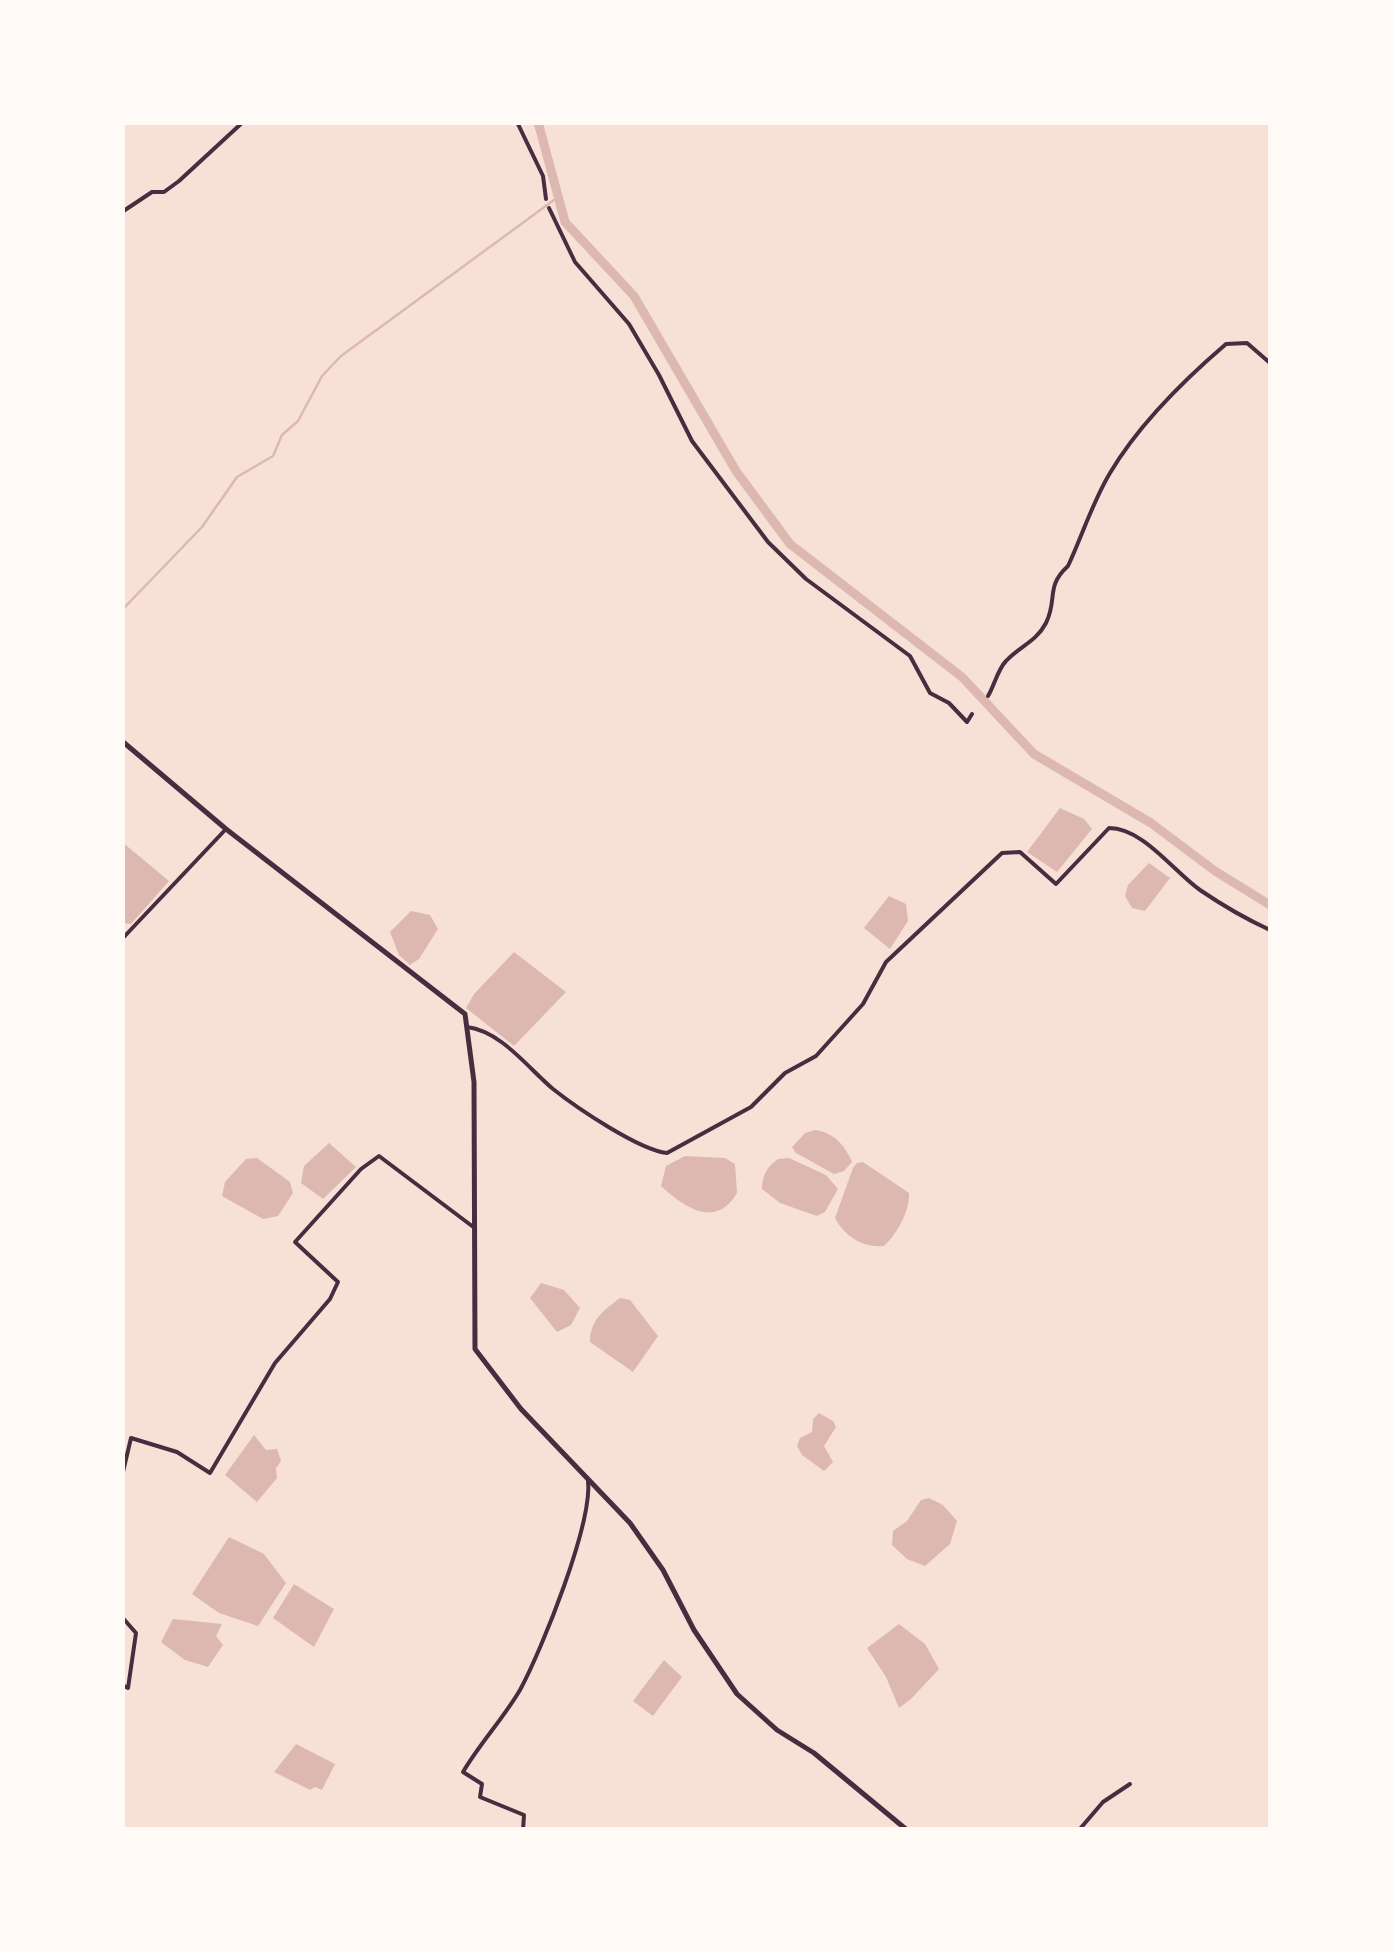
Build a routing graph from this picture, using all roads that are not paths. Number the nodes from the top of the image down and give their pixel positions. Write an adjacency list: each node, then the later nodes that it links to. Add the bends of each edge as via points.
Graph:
1 (243, 122): 5 (street, via 180,181)
2 (517, 122): 3 (street)
3 (546, 199)
4 (549, 208): 8 (street, via 575,262 629,324 692,441 768,542 910,656 930,694 967,722)
5 (122, 212)
6 (1270, 363): 7 (street, via 1247,343 1226,344 1128,447 1068,566 1056,577 1047,622 1034,641 1004,662)
7 (988, 696)
8 (972, 714)
9 (122, 741): 10 (street)
10 (226, 829): 12 (street); 13 (street, via 465,1014)
11 (1270, 930): 13 (street, via 1198,888 1121,828 1109,828 1056,884 1020,852 1002,852 886,962 863,1004 816,1056 786,1073 751,1107 667,1153 651,1152 594,1117 495,1036)
12 (122, 938)
13 (467, 1027): 14 (street, via 474,1082)
14 (472, 1226): 15 (street, via 378,1156 295,1242 338,1282 275,1363 210,1473 178,1452 130,1438); 16 (street, via 474,1349)
15 (122, 1478): 17 (street)
16 (588, 1480): 21 (street, via 590,1497 563,1591 520,1689 463,1772 482,1784 480,1796 524,1815); 22 (street, via 664,1570 737,1694)
17 (122, 1528)
18 (122, 1617): 19 (street, via 136,1633 128,1688)
19 (122, 1686)
20 (1130, 1784): 23 (street)
21 (523, 1830)
22 (908, 1830)
23 (1079, 1830)

